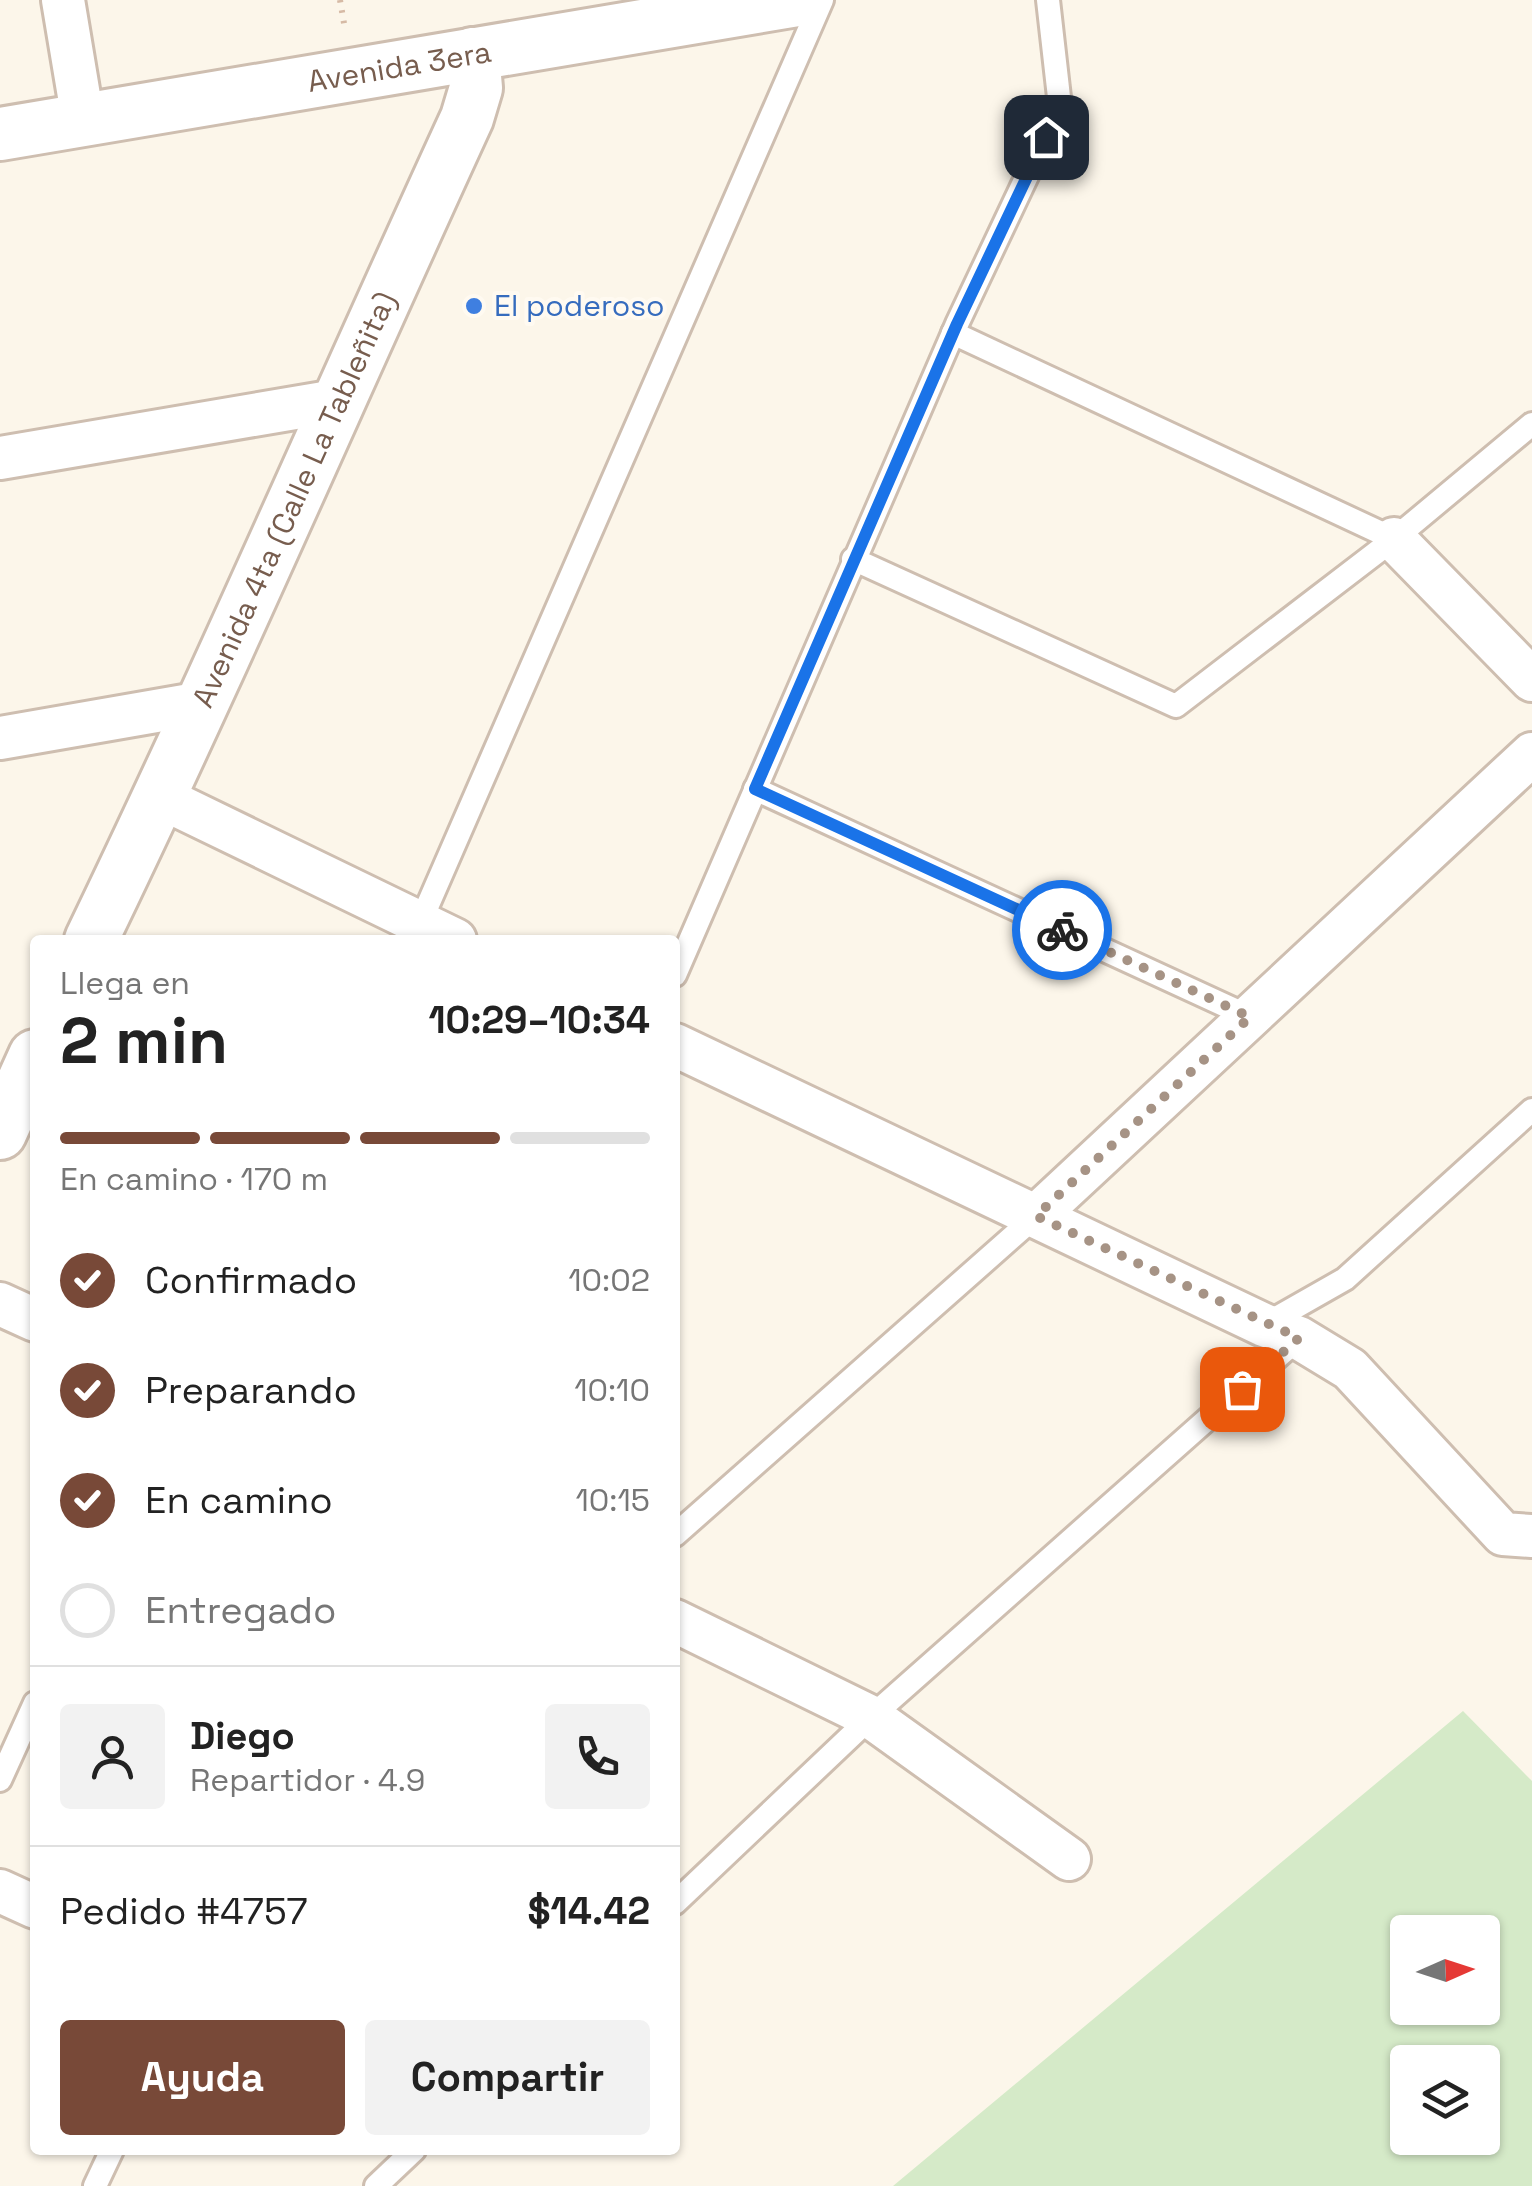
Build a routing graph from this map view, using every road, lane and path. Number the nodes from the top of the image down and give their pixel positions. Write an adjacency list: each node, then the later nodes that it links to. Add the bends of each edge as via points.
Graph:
1 (64, 0): 6 (street)
2 (796, 0): 5 (street, Avenida 3era)
3 (822, 0): 20 (lane)
4 (1048, 0): 8 (lane, via 1060,106)
5 (473, 54): 6 (street, Avenida 3era); 9 (street, Avenida 4ta (Calle La Tableñita), via 476,88 467,118)
6 (83, 120): 7 (street, Avenida 3era)
7 (0, 134)
8 (953, 333): 12 (lane); 13 (lane)
9 (336, 401): 11 (street); 15 (street, Avenida 4ta (Calle La Tableñita))
10 (1532, 424): 12 (lane)
11 (0, 458)
12 (1394, 539): 13 (lane, via 1176,706); 14 (street)
13 (854, 559): 18 (lane)
14 (1532, 680)
15 (202, 703): 16 (street); 19 (street, Avenida 4ta (Calle La Tableñita))
16 (0, 738)
17 (1532, 754): 23 (street)
18 (755, 789): 22 (lane); 23 (lane)
19 (160, 797): 20 (street); 21 (street, Avenida 4ta (Calle La Tableñita))
20 (438, 932)
21 (93, 935)
22 (680, 963)
23 (1250, 1017): 28 (street)
24 (680, 1047): 28 (street)
25 (30, 1069): 27 (street)
26 (1532, 1110): 31 (lane)
27 (0, 1133)
28 (1036, 1216): 31 (street); 32 (lane)
29 (0, 1304): 30 (street)
30 (30, 1318)
31 (1282, 1331): 33 (street, via 1350,1370 1503,1534); 36 (lane)
32 (680, 1531)
33 (1532, 1536)
34 (680, 1623): 36 (street)
35 (30, 1714): 37 (lane)
36 (871, 1717): 38 (street); 40 (lane)
37 (0, 1780)
38 (1070, 1859)
39 (0, 1891): 41 (street)
40 (680, 1895)
41 (30, 1905)
42 (110, 2155): 44 (lane)
43 (409, 2155): 45 (lane)
44 (95, 2186)
45 (376, 2186)

